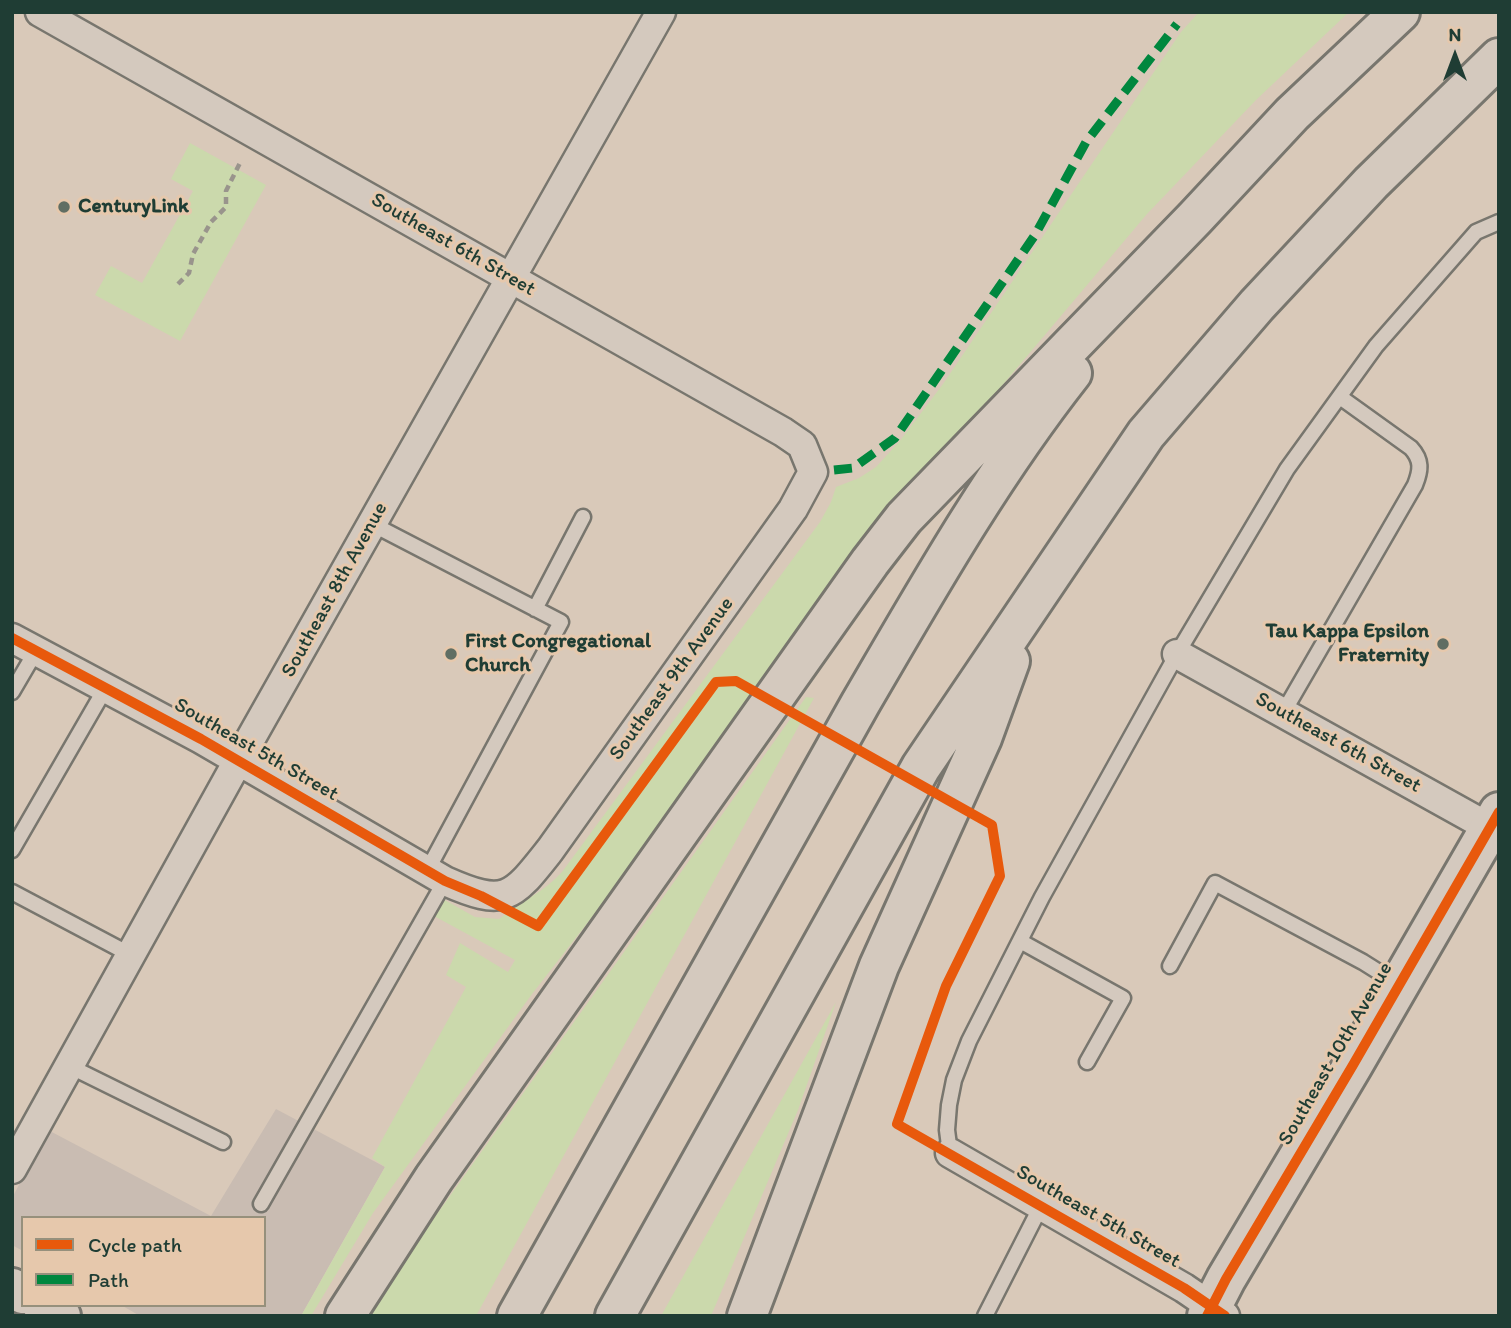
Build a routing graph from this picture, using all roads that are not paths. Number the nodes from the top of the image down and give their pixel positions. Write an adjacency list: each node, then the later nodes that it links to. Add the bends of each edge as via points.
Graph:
1 (40, 12): 7 (street, Southeast 6th Street)
2 (661, 12): 7 (street, Southeast 8th Avenue)
3 (1400, 12): 5 (main road, via 1292,114)
4 (1499, 58): 12 (main road, via 1371,183 1173,401)
5 (1195, 218): 39 (main road, via 904,518 433,1178); 40 (main road, via 1053,397 970,519 860,704)
6 (1499, 222): 8 (lane, via 1476,232 1377,346)
7 (512, 279): 9 (street, Southeast 6th Street, via 802,445 813,472); 11 (street, Southeast 8th Avenue)
8 (1340, 397): 15 (lane, via 1287,470); 18 (lane, via 1411,448 1420,467 1415,485)
9 (793, 509): 22 (street, Southeast 9th Avenue)
10 (583, 517): 13 (lane)
11 (372, 524): 13 (lane); 19 (street, Southeast 8th Avenue)
12 (1032, 600): 41 (main road, via 922,767); 42 (main road, via 982,738 879,966)
13 (535, 609): 23 (lane, via 561,622)
14 (24, 645): 16 (street, Southeast 5th Street); 17 (lane)
15 (1177, 654): 18 (street, Southeast 6th Street); 25 (lane)
16 (105, 689): 19 (street, Southeast 5th Street); 21 (lane)
17 (12, 692)
18 (1283, 713): 20 (street, Southeast 6th Street)
19 (238, 761): 23 (street, Southeast 5th Street); 26 (street, Southeast 8th Avenue)
20 (1496, 824): 28 (main road, Southeast 10th Avenue)
21 (12, 850)
22 (550, 850): 23 (street, Southeast 5th Street, via 522,885 502,896 481,896)
23 (436, 876): 34 (lane)
24 (12, 892): 26 (lane)
25 (1020, 941): 29 (lane, via 1123,998); 32 (lane, via 954,1080 947,1130)
26 (131, 955): 30 (street, Southeast 8th Avenue)
27 (1170, 966): 28 (lane, via 1215,883)
28 (1399, 985): 37 (main road, Southeast 10th Avenue, via 1226,1279)
29 (1087, 1062)
30 (69, 1066): 31 (lane); 33 (street, Southeast 8th Avenue)
31 (223, 1142)
32 (950, 1153): 35 (street, Southeast 5th Street)
33 (12, 1169)
34 (261, 1204)
35 (1041, 1206): 37 (street, Southeast 5th Street); 43 (lane)
36 (45, 1307): 38 (main road)
37 (1215, 1313)
38 (61, 1316)
39 (345, 1316)
40 (517, 1316)
41 (615, 1316)
42 (747, 1316)
43 (985, 1316)

